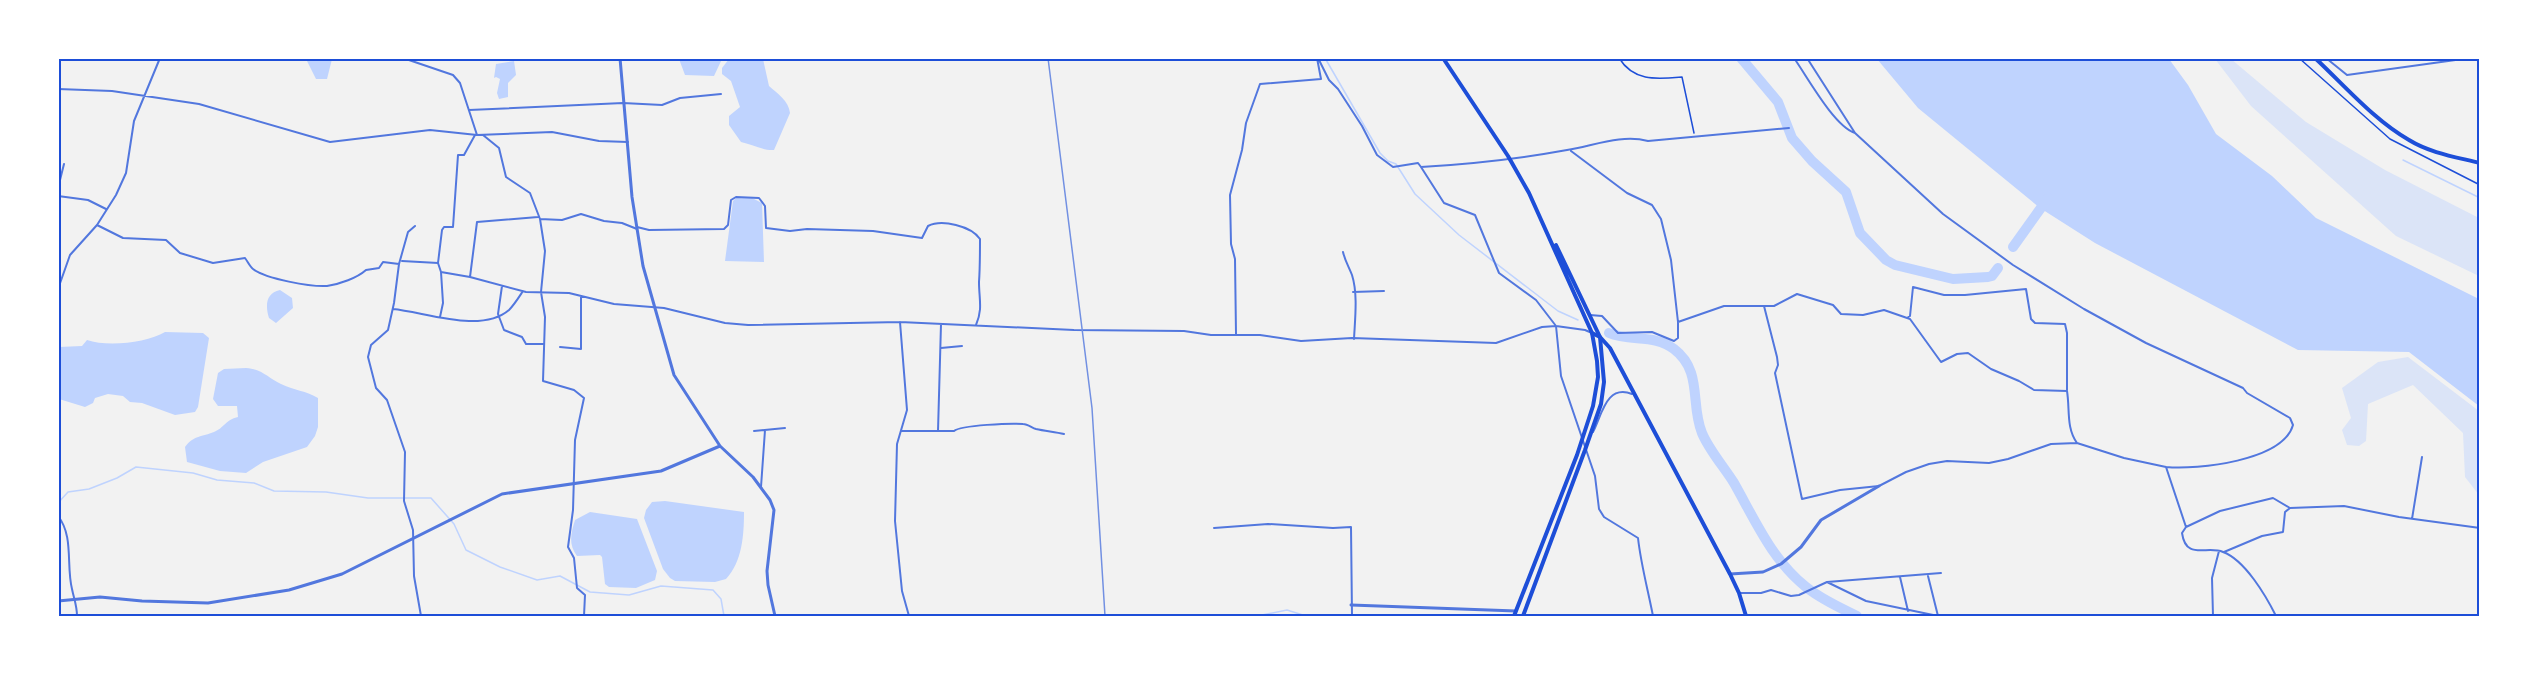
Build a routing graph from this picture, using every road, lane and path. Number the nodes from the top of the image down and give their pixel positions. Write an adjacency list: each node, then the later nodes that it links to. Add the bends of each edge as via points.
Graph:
1 (160, 58): 14 (street)
2 (403, 58): 16 (street, via 453,75 460,83)
3 (620, 58): 15 (street)
4 (1318, 58): 26 (street, via 1377,156 1393,167 1418,163); 60 (street, via 1321,79 1260,84 1246,123 1230,195)
5 (1443, 58): 33 (main road, via 1508,156)
6 (1619, 58): 21 (path, via 1629,72 1656,79 1682,77)
7 (1794, 58): 18 (street, via 1835,119)
8 (1807, 58): 18 (street)
9 (2325, 58): 10 (street, via 2347,75); 11 (street)
10 (2470, 58)
11 (2317, 60): 24 (main road, via 2408,140)
12 (58, 89): 14 (street)
13 (721, 94): 15 (street, via 680,98 662,105)
14 (144, 95): 19 (street, via 200,104 330,142 430,130); 29 (street, via 134,121 126,173)
15 (623, 103): 16 (street); 22 (street)
16 (469, 110): 19 (street)
17 (1789, 128): 21 (street)
18 (1855, 133): 81 (street, via 1943,214 2013,264 2146,343 2244,388 2290,418 2293,425 2287,438 2246,458 2207,466)
19 (476, 135): 20 (street); 37 (street, via 464,154 458,155 453,227 442,230)
20 (482, 135): 22 (street, via 552,132); 30 (street, via 499,148 506,177 530,193)
21 (1694, 137): 23 (street, via 1593,143)
22 (628, 142): 34 (street)
23 (1570, 150): 26 (street, via 1467,165); 55 (street, via 1627,192 1652,205 1661,219 1671,260)
24 (2480, 163)
25 (64, 164): 27 (street)
26 (1421, 167): 58 (street, via 1444,203 1476,215 1499,273 1536,300)
27 (58, 188)
28 (58, 196): 29 (street, via 88,200)
29 (106, 209): 31 (street)
30 (539, 218): 34 (street, via 562,219 581,214); 39 (street, via 479,220); 44 (street, via 545,251)
31 (97, 225): 36 (street, via 123,238 166,240 180,253 213,263 245,258 258,272 302,283 327,286 379,268 383,262); 41 (street, via 70,255)
32 (415, 226): 36 (street, via 408,232)
33 (1545, 226): 51 (main road); 59 (main road)
34 (637, 228): 48 (street, via 643,266); 57 (street, via 726,228 731,200 736,197 759,198 765,206 766,228 790,231 842,229 922,238 928,226 944,223 976,233 980,239 982,303)
35 (1343, 252): 45 (street)
36 (399, 262): 37 (street); 49 (street)
37 (438, 263): 38 (street)
38 (441, 272): 39 (street); 52 (street)
39 (470, 277): 40 (street)
40 (502, 286): 42 (street); 50 (street)
41 (58, 289)
42 (523, 291): 44 (street); 50 (street, via 509,310)
43 (1384, 291): 45 (street)
44 (539, 292): 46 (street); 63 (street, via 545,317)
45 (1353, 292): 62 (street)
46 (581, 296): 48 (street, via 614,304); 65 (street, via 582,349)
47 (1764, 305): 53 (street, via 1774,306 1797,294 1833,305 1841,314 1863,315 1884,310); 55 (street, via 1724,306); 83 (street, via 1802,499)
48 (656, 306): 54 (street, via 748,325); 78 (street, via 674,375)
49 (393, 309): 52 (street); 91 (street, via 387,332 371,345 368,357 376,388 387,400 401,435 406,458 404,499)
50 (499, 315): 52 (street, via 462,321); 63 (street, via 505,332 522,337 526,344)
51 (1590, 315): 55 (street, via 1602,316 1618,333 1652,332 1672,340 1678,338); 61 (main road)
52 (440, 317)
53 (1907, 318): 67 (street, via 1941,362 1968,353 2034,390); 67 (street, via 1913,287 1944,295 2026,289 2035,323 2065,324)
54 (900, 322): 56 (street); 73 (street, via 907,410)
55 (1678, 322)
56 (942, 324): 57 (street); 66 (street)
57 (976, 325): 60 (street)
58 (1556, 326): 59 (street); 62 (street, via 1496,343); 75 (street, via 1561,376)
59 (1592, 333): 61 (main road); 75 (main road, via 1598,377)
60 (1236, 334): 62 (street, via 1301,341)
61 (1600, 337): 68 (main road); 76 (main road, via 1604,382)
62 (1354, 339)
63 (544, 344): 82 (street, via 543,381 574,390 584,398 575,440)
64 (962, 346): 66 (street)
65 (560, 347)
66 (941, 348): 72 (street)
67 (2067, 391): 77 (street, via 2071,433)
68 (1635, 394): 76 (street, via 1620,392 1611,396); 95 (main road)
69 (785, 428): 71 (street)
70 (754, 430): 71 (street)
71 (765, 430): 84 (street)
72 (938, 430): 73 (street); 74 (street, via 1024,424)
73 (901, 431): 109 (street, via 897,444 895,521 902,591)
74 (1064, 434)
75 (1582, 439): 79 (street); 103 (main road)
76 (1589, 439): 79 (main road)
77 (2077, 443): 81 (street); 83 (street, via 2051,444 1989,463 1929,464)
78 (720, 446): 82 (street, via 662,471); 84 (street)
79 (1586, 450): 112 (main road); 113 (street, via 1595,476 1599,509 1604,517 1638,538)
80 (2422, 458): 87 (street)
81 (2166, 467): 88 (street)
82 (573, 484): 91 (street, via 502,494); 107 (street, via 568,547 574,558 577,585 585,595)
83 (1879, 486): 95 (street, via 1821,520 1801,547 1781,564 1763,572)
84 (761, 487): 108 (street, via 774,510 767,571)
85 (2290, 508): 87 (street, via 2344,506); 88 (street, via 2273,498 2220,511); 93 (street, via 2285,512 2283,532)
86 (58, 516): 100 (street, via 66,531)
87 (2412, 519): 90 (street)
88 (2186, 527): 92 (street, via 2183,540 2190,548)
89 (1214, 528): 102 (street, via 1268,524 1351,526)
90 (2480, 528)
91 (413, 539): 100 (street, via 342,574 272,594 208,603); 106 (street)
92 (2219, 551): 93 (street); 116 (street, via 2212,578)
93 (2224, 552): 117 (street, via 2245,568)
94 (1941, 573): 96 (street)
95 (1730, 574): 99 (main road)
96 (1927, 574): 97 (street); 115 (street)
97 (1900, 577): 98 (street); 104 (street)
98 (1827, 582): 99 (street, via 1791,596 1771,590); 104 (street, via 1866,601)
99 (1739, 593): 114 (main road)
100 (75, 598): 101 (street); 105 (street)
101 (58, 601)
102 (1351, 605): 103 (street); 110 (street)
103 (1516, 611): 111 (main road)
104 (1908, 611): 115 (street)
105 (77, 616)
106 (421, 616)
107 (584, 616)
108 (775, 616)
109 (909, 616)
110 (1352, 616)
111 (1514, 616)
112 (1523, 616)
113 (1653, 616)
114 (1746, 616)
115 (1938, 616)
116 (2213, 616)
117 (2276, 616)

